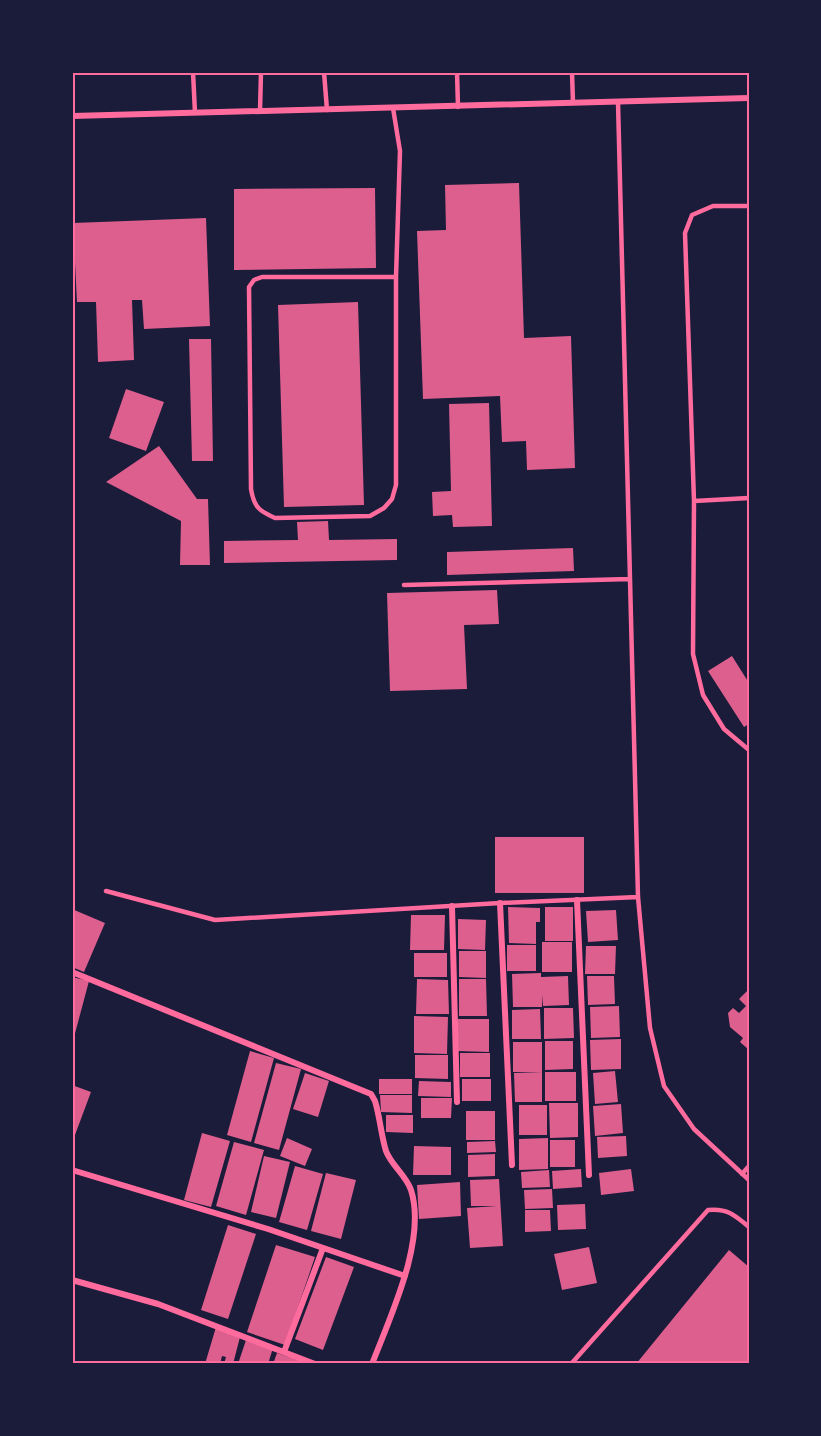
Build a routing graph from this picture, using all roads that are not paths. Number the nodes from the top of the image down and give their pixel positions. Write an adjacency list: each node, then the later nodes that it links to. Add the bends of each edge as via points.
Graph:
1 (193, 72): 13 (lane)
2 (261, 72): 12 (lane)
3 (324, 72): 11 (lane)
4 (457, 72): 9 (lane)
5 (572, 72): 8 (lane)
6 (749, 98): 7 (street)
7 (618, 102): 8 (street); 19 (lane)
8 (573, 103): 9 (street)
9 (458, 107): 10 (street)
10 (393, 108): 11 (street); 16 (lane, via 400,151)
11 (327, 110): 12 (street)
12 (260, 111): 13 (street)
13 (195, 113): 14 (street)
14 (72, 116)
15 (749, 206): 18 (lane, via 712,206 692,215 685,233)
16 (396, 277): 16 (lane, via 396,485 392,499 370,516 275,518 261,512 251,489 249,287 261,278)
17 (749, 498): 18 (lane)
18 (694, 501): 21 (lane, via 693,654 703,694 724,729)
19 (630, 579): 20 (lane); 23 (lane)
20 (404, 585)
21 (749, 750)
22 (106, 891): 26 (lane, via 215,920)
23 (638, 897): 24 (lane); 32 (lane, via 650,1028 664,1086 694,1129)
24 (577, 900): 25 (lane); 33 (street)
25 (500, 903): 26 (lane); 29 (street)
26 (452, 906): 28 (street)
27 (72, 972): 37 (street, via 371,1094 386,1152 410,1189 414,1211)
28 (456, 1102)
29 (512, 1165)
30 (749, 1166): 32 (lane)
31 (72, 1170): 36 (street)
32 (742, 1174): 34 (lane)
33 (589, 1175)
34 (749, 1180)
35 (749, 1227): 42 (lane, via 732,1212 708,1210)
36 (323, 1248): 37 (street); 39 (street)
37 (405, 1276): 41 (street)
38 (72, 1280): 39 (street, via 158,1304)
39 (284, 1352): 40 (street)
40 (315, 1364)
41 (372, 1364)
42 (571, 1364)

